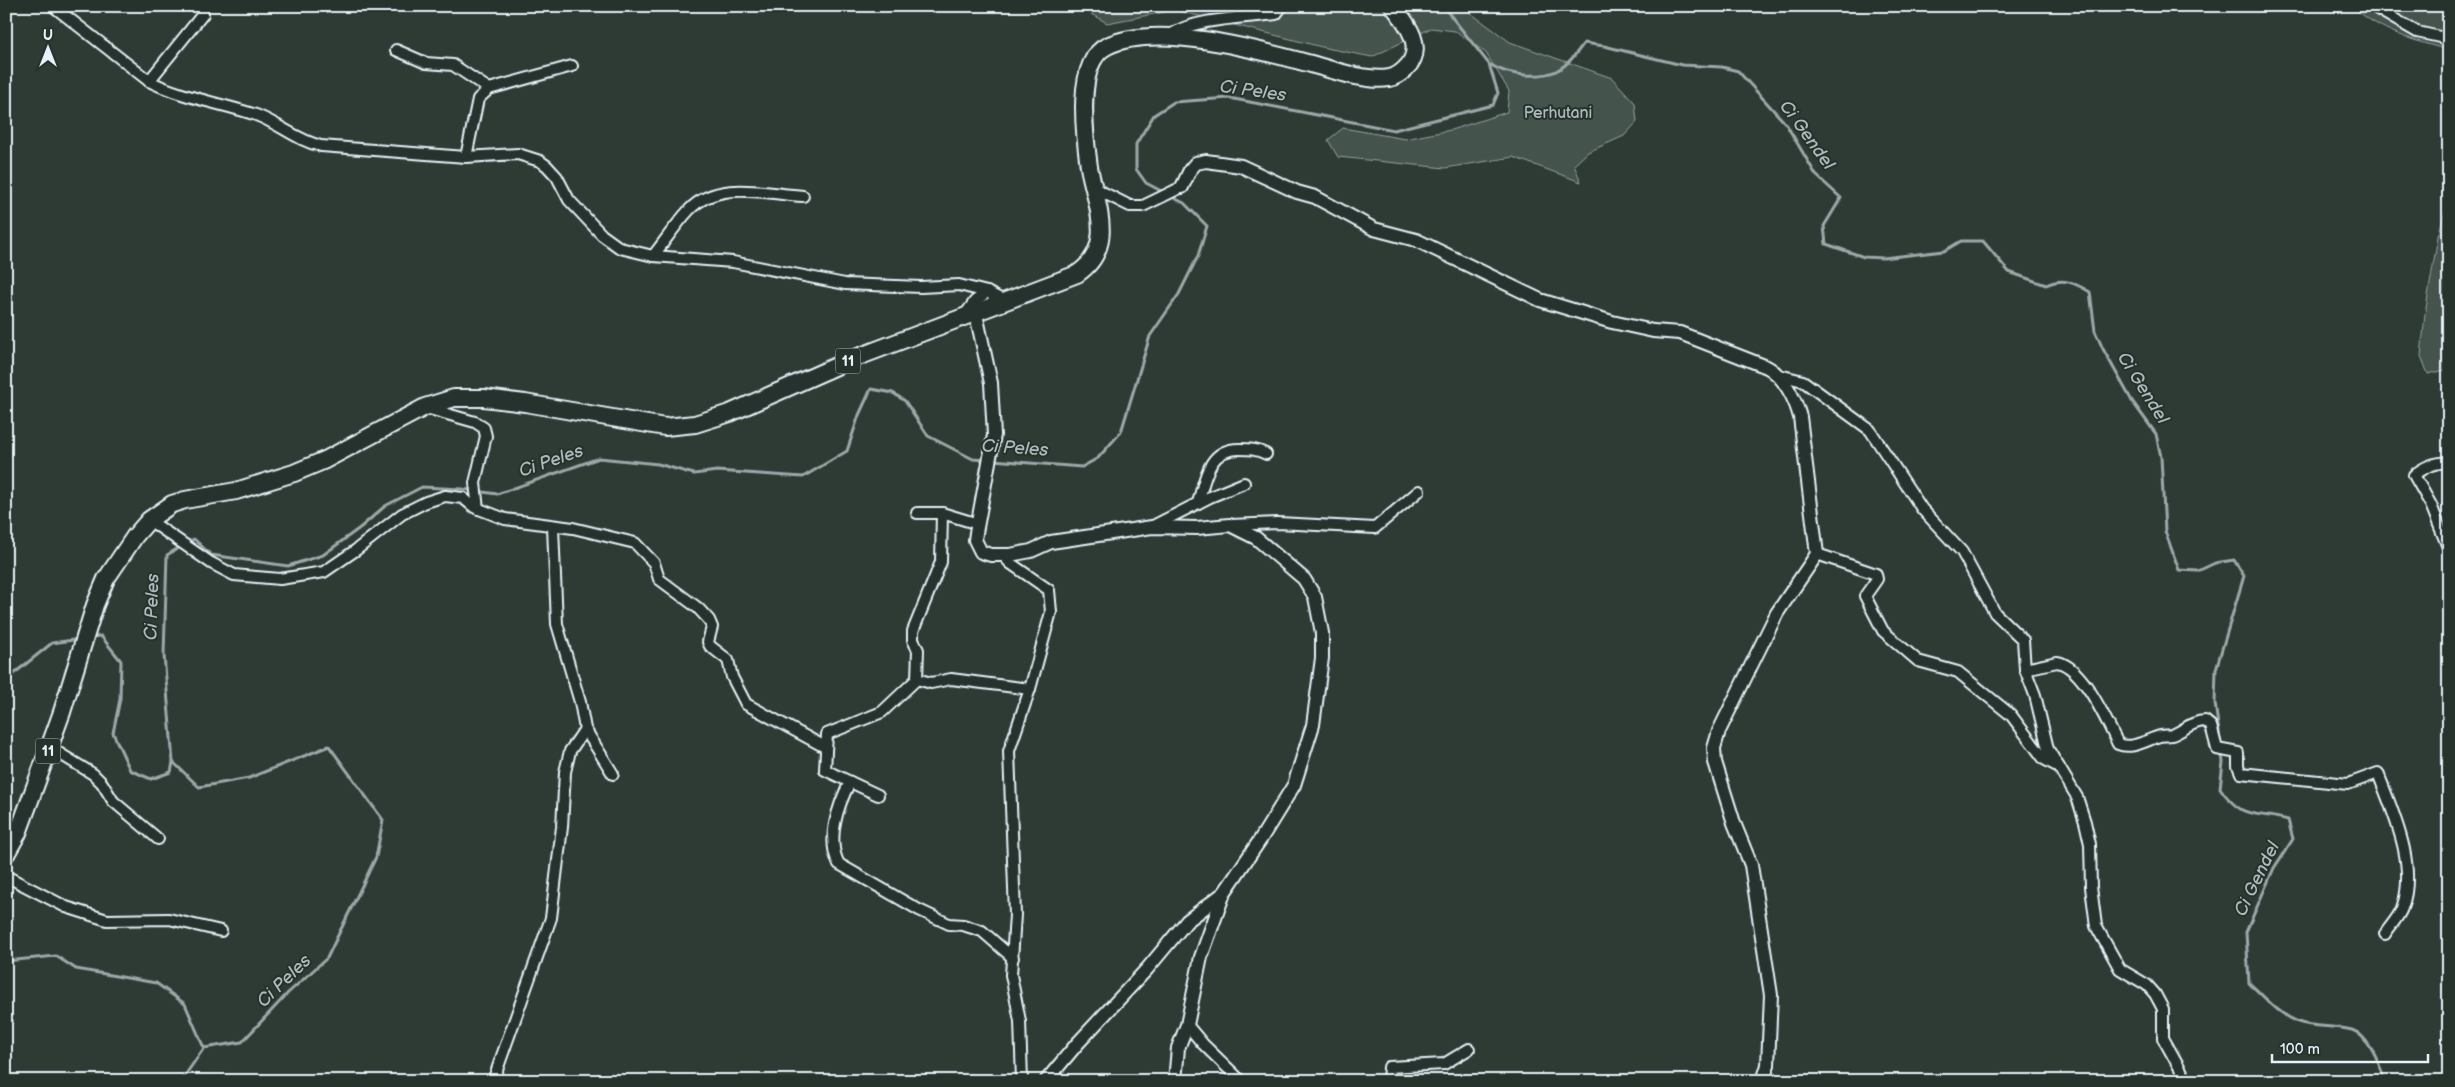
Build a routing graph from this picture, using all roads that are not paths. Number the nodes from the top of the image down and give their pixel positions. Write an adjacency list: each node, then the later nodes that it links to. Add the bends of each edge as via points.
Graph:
1 (53, 6): 10 (street)
2 (1282, 6): 6 (street, via 1276,14 1186,27)
3 (1393, 6): 6 (highway, 11, via 1409,28 1414,50 1410,63 1389,78 1330,69 1226,43)
4 (2372, 6): 7 (street, via 2417,32)
5 (203, 14): 10 (street)
6 (1166, 38): 14 (highway, 11, via 1117,42 1105,47 1091,63 1084,97 1088,158)
7 (2449, 40)
8 (396, 50): 11 (street, via 426,63 453,65)
9 (572, 66): 11 (street)
10 (149, 81): 12 (street, via 166,90 278,124 303,142)
11 (490, 90): 12 (street, via 478,100)
12 (466, 156): 16 (street, via 518,154 540,161 557,177 565,196 602,235 620,248)
13 (1182, 187): 14 (street, via 1143,206 1130,206); 20 (street, via 1196,164 1212,162 1241,166 1315,197 1374,229 1416,240 1540,300 1612,322 1653,331 1680,332 1767,367)
14 (1094, 188): 18 (highway, 11, via 1101,232 1092,261 1077,274)
15 (803, 196): 16 (street, via 739,190 716,192 690,209)
16 (653, 256): 17 (street, via 733,262 845,284 959,285)
17 (987, 292): 18 (street); 19 (street, via 976,301)
18 (1006, 302): 19 (highway, 11)
19 (970, 316): 21 (highway, 11, via 850,360 730,413 687,426 652,426 484,398 454,398); 31 (street, via 991,383 994,435)
20 (1779, 375): 36 (street, via 1800,417); 38 (street, via 1802,381 1870,430 1922,508 1962,552 1995,613 2023,640)
21 (425, 407): 26 (street, via 475,422 484,428 486,436); 30 (highway, 11, via 326,460 236,491 172,504)
22 (1266, 454): 27 (street, via 1256,449 1231,449 1214,457)
23 (2449, 462): 35 (street, via 2424,467 2414,475 2431,505)
24 (1244, 483): 27 (street)
25 (1419, 491): 32 (street, via 1375,528 1278,523)
26 (477, 498): 30 (street, via 445,496 426,502 402,514 324,572 280,579 234,575); 33 (street, via 505,518)
27 (1198, 503): 34 (street)
28 (916, 513): 29 (street)
29 (942, 513): 31 (street); 39 (street, via 941,562 913,636 918,650)
30 (149, 520): 42 (highway, 11, via 106,579)
31 (978, 524): 37 (street, via 975,540 981,552)
32 (1230, 526): 34 (street); 51 (street, via 1256,538 1304,579 1319,610 1322,658 1313,725 1294,786)
33 (553, 527): 41 (street, via 557,624); 43 (street, via 573,528 635,543 654,563 659,579 709,620 712,627 708,642 728,660 744,702)
34 (1152, 527): 37 (street, via 1051,542)
35 (2449, 550)
36 (1816, 554): 44 (street, via 1876,574 1877,579 1865,599 1883,632 1918,661 1958,672 2011,715 2044,758); 63 (street, via 1778,614 1719,731 1714,748 1734,823 1751,865 1771,995 1768,1065)
37 (1004, 556): 40 (street, via 1049,590 1052,612)
38 (2025, 669): 44 (street, via 2048,749); 53 (street, via 2056,662 2075,672 2104,713 2118,744 2131,747 2205,721 2211,726 2215,744 2238,754 2241,773 2348,784 2378,773 2406,854 2402,908)
39 (917, 679): 40 (street, via 930,683 952,679); 43 (street, via 882,712 827,734)
40 (1030, 689): 54 (street, via 1009,751 1015,915)
41 (585, 729): 45 (street); 57 (street, via 570,751 565,772 551,918)
42 (49, 747): 48 (street, via 93,774 113,801); 49 (highway, 11, via 18,833)
43 (825, 747): 46 (street, via 825,770)
44 (2059, 767): 64 (street, via 2077,797 2085,822 2090,844 2096,926 2120,969 2147,985 2155,994 2163,1009 2163,1038)
45 (613, 774)
46 (850, 782): 47 (street); 54 (street, via 842,796 834,834 832,852 839,864 949,924 982,930)
47 (878, 795)
48 (158, 839)
49 (6, 854)
50 (6, 876): 52 (street, via 66,907 107,920 169,920)
51 (1224, 893): 55 (street, via 1201,957); 59 (street, via 1187,921)
52 (221, 931)
53 (2385, 934)
54 (1013, 958): 58 (street, via 1012,983 1020,1022)
55 (1188, 1025): 60 (street, via 1178,1048); 61 (street)
56 (1469, 1049): 62 (street, via 1444,1064 1390,1067)
57 (493, 1081)
58 (1022, 1081)
59 (1046, 1081)
60 (1175, 1081)
61 (1241, 1081)
62 (1388, 1081)
63 (1763, 1081)
64 (2187, 1081)

